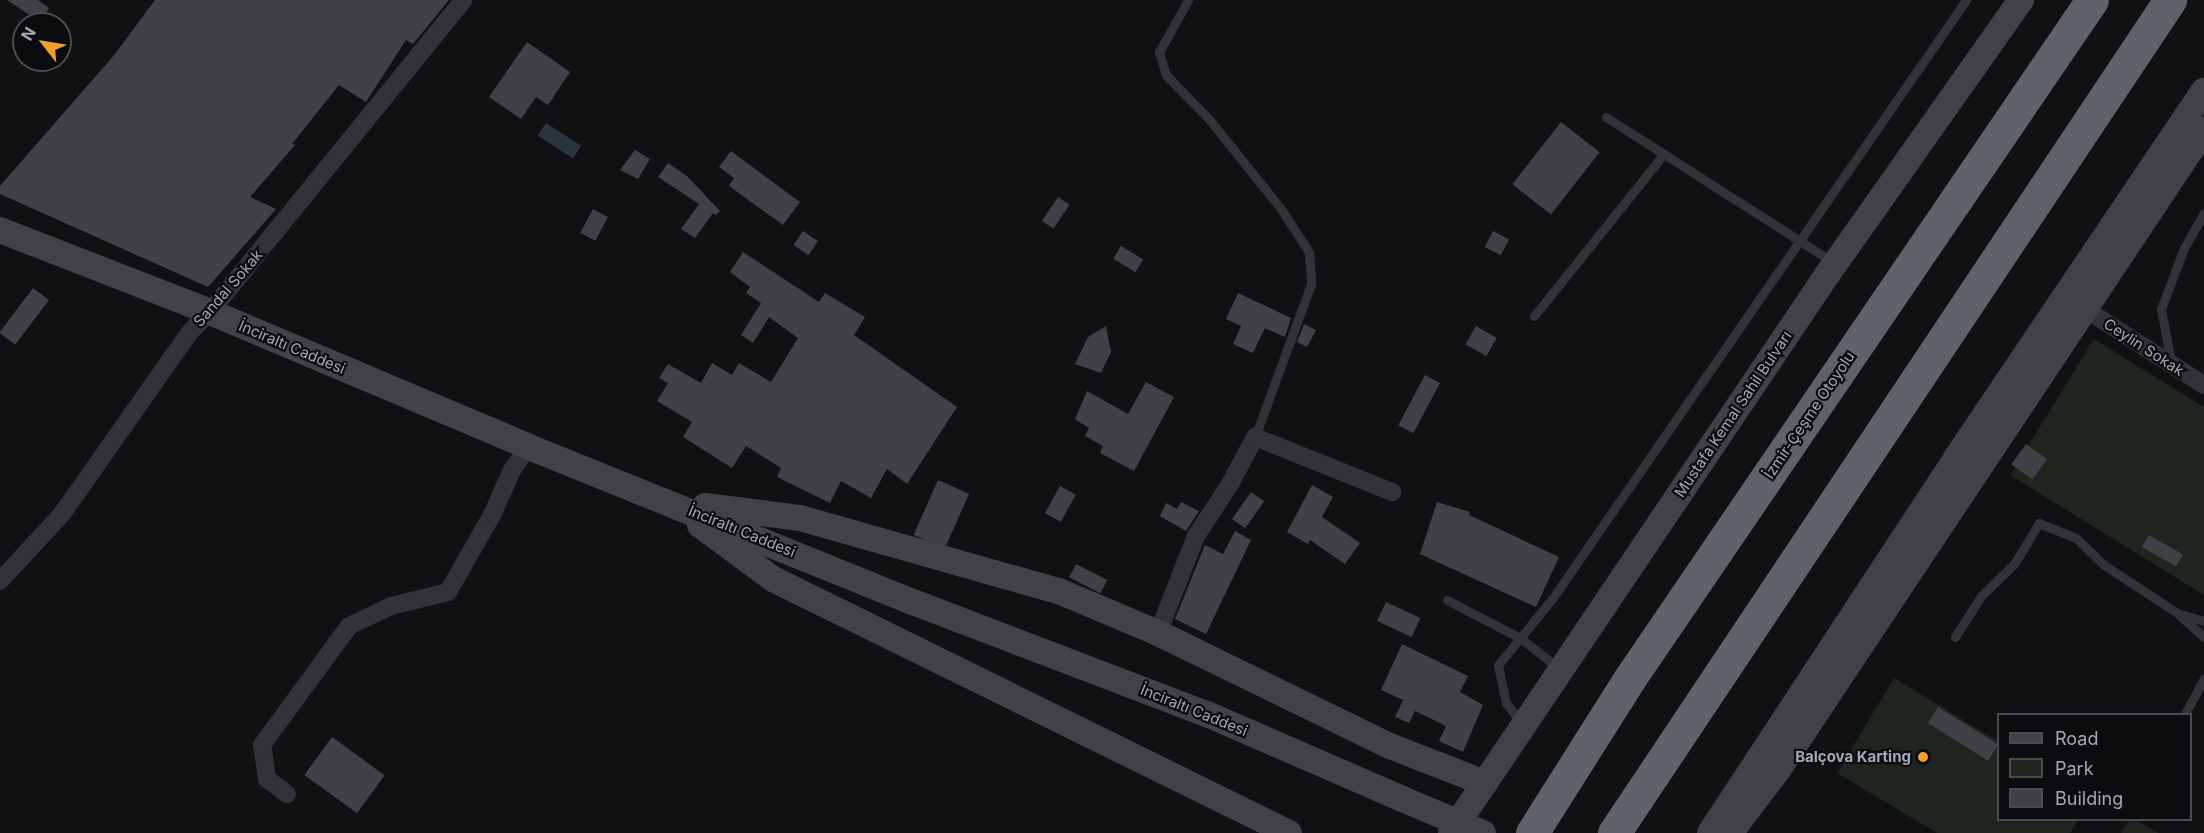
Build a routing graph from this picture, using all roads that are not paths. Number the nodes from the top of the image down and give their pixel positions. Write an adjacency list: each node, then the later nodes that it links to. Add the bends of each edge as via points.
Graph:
1 (464, 0): 16 (street, Sandal Sokak)
2 (1188, 0): 20 (lane, via 1159,52 1166,75 1209,119 1274,200 1309,252 1311,284)
3 (1966, 0): 13 (lane)
4 (2021, 0): 14 (main road, Mustafa Kemal Sahil Bulvarı)
5 (2092, 0): 42 (highway, İzmir-Çeşme Otoyolu, via 1630,678)
6 (2170, 0): 43 (highway)
7 (2204, 91): 44 (main road, via 1956,458)
8 (1606, 117): 10 (lane)
9 (2204, 130): 15 (main road)
10 (1664, 154): 13 (lane); 17 (lane)
11 (2204, 213): 18 (lane, via 2184,249 2160,309)
12 (0, 230): 16 (main road, İnciraltı Caddesi)
13 (1798, 240): 14 (lane); 30 (lane, via 1552,599)
14 (1835, 263): 32 (main road, Mustafa Kemal Sahil Bulvarı)
15 (2085, 309): 18 (street, Ceylin Sokak); 38 (main road, via 1778,770)
16 (210, 312): 21 (main road, İnciraltı Caddesi); 24 (street, Sandal Sokak, via 189,333 62,514)
17 (1534, 316)
18 (2172, 365): 19 (street, Ceylin Sokak)
19 (2204, 385)
20 (1255, 437): 22 (street); 28 (street, via 1196,536)
21 (529, 447): 23 (main road, İnciraltı Caddesi); 37 (street, via 512,470 492,515 448,592 391,606 349,626 262,744 267,779)
22 (1392, 492)
23 (669, 502): 28 (main road, via 800,519 1062,592); 39 (main road, via 773,579); 41 (main road, İnciraltı Caddesi, bridge, via 913,602 1207,714)
24 (0, 581)
25 (1447, 600): 30 (lane)
26 (2177, 613): 27 (lane); 29 (lane, via 2104,565 2076,538 2039,523 2014,564 1980,596); 31 (lane)
27 (2204, 621)
28 (1158, 633): 36 (main road, via 1390,746)
29 (1955, 637)
30 (1520, 638): 32 (lane); 35 (lane, via 1498,664 1506,702)
31 (2204, 638)
32 (1561, 670): 35 (main road, Mustafa Kemal Sahil Bulvarı)
33 (2204, 679): 34 (lane)
34 (2186, 713)
35 (1524, 726): 36 (main road, Mustafa Kemal Sahil Bulvarı)
36 (1485, 783): 40 (main road, Mustafa Kemal Sahil Bulvarı)
37 (287, 794)
38 (1732, 830)
39 (1289, 833)
40 (1451, 833)
41 (1483, 833)
42 (1532, 833)
43 (1614, 833)
44 (1710, 833)

